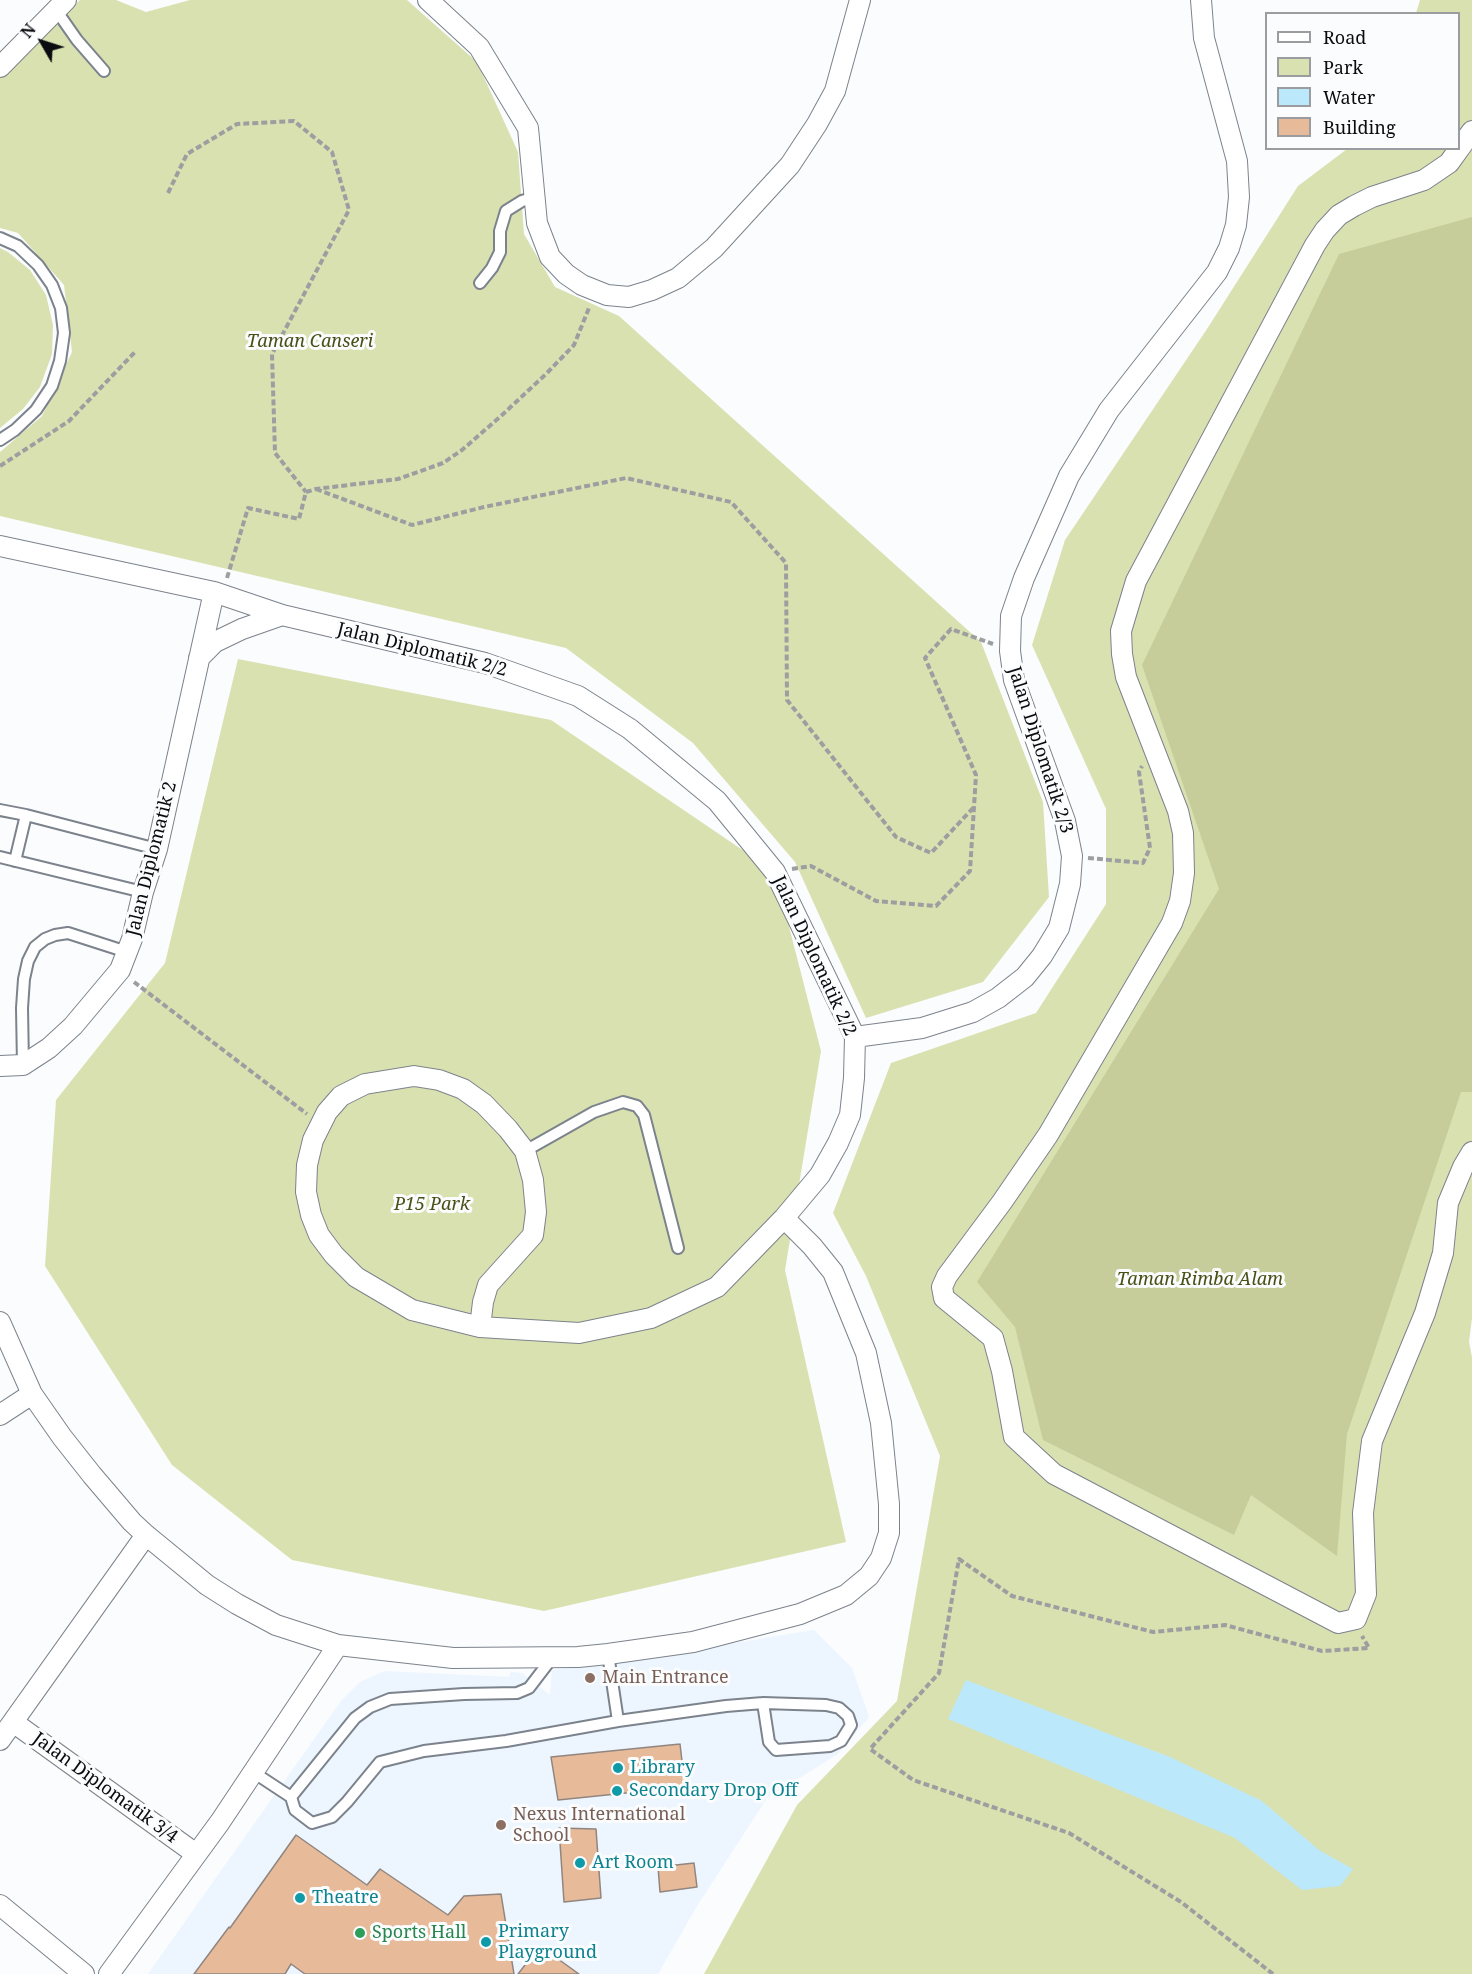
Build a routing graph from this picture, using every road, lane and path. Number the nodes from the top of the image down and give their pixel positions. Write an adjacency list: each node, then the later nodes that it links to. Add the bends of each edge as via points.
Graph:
1 (428, 0): 11 (street, via 479,47 528,128)
2 (860, 0): 14 (street, via 835,91 790,165 746,215 678,278 628,297)
3 (1201, 0): 23 (street, Jalan Diplomatik 2/3, via 1204,38 1237,161 1239,197 1229,249 1217,272 1109,410 1069,476 1011,616)
4 (61, 5): 5 (street); 6 (lane, via 77,40)
5 (0, 66)
6 (104, 71)
7 (1472, 131): 8 (street)
8 (1460, 148)
9 (1458, 150): 25 (street, via 1449,163 1424,180 1372,197 1339,215 1325,230 1136,581 1121,631 1122,654 1126,677)
10 (168, 193): 19 (path, via 187,154 237,124 294,121 332,152 349,210 272,354 275,453)
11 (535, 196): 13 (lane, via 506,211 500,231 500,252); 14 (street, via 537,223 549,257 566,274)
12 (0, 238): 16 (lane, via 18,246 52,285 61,308 64,333 52,386 36,410)
13 (480, 283)
14 (595, 290): 18 (path, via 574,345 462,450 443,463 398,479)
15 (136, 351): 17 (path, via 69,421)
16 (0, 440)
17 (0, 466)
18 (316, 489): 19 (path); 26 (path, via 412,525 626,478 731,502 786,563 787,700 874,810 896,837 931,854)
19 (306, 492): 21 (path, via 299,519 248,508)
20 (0, 546): 21 (street, Jalan Diplomatik 2/2)
21 (218, 593): 22 (street, Jalan Diplomatik 2/2); 24 (street, Jalan Diplomatik 2)
22 (282, 615): 24 (street, via 215,642); 33 (street, Jalan Diplomatik 2/2, via 485,663 578,696 630,729 717,801)
23 (1010, 651): 26 (path, via 951,629 925,658 976,775); 30 (street, Jalan Diplomatik 2/3, via 1014,680 1065,821)
24 (199, 658): 29 (street, Jalan Diplomatik 2)
25 (1153, 747): 30 (path, via 1139,772 1150,848 1143,863); 49 (street, via 1183,833 1184,873 1172,923 1048,1135 947,1276 942,1287 944,1298 993,1338 1014,1437 1054,1474 1338,1623)
26 (974, 807): 33 (path, via 970,871 936,906 876,901 811,866)
27 (0, 810): 28 (lane)
28 (26, 815): 29 (lane); 32 (lane)
29 (157, 849): 34 (street, Jalan Diplomatik 2)
30 (1072, 856): 36 (street, Jalan Diplomatik 2/3, via 1070,884 1059,928 1025,976 973,1012 922,1028)
31 (0, 857): 32 (lane)
32 (15, 861): 34 (lane)
33 (775, 872): 36 (street, Jalan Diplomatik 2/2)
34 (143, 892): 35 (street, Jalan Diplomatik 2)
35 (123, 961): 38 (street, Jalan Diplomatik 2, via 74,1026); 38 (lane, via 68,933 45,939 35,947 24,979); 39 (path)
36 (855, 1037): 42 (street, Jalan Diplomatik 2/2, via 849,1115 820,1175)
37 (0, 1065): 38 (street)
38 (23, 1065)
39 (321, 1125): 40 (street, Jalan Diplomatik 2/2, via 341,1096 364,1084 414,1076 463,1089 484,1104); 45 (street, Jalan Diplomatik 2/2, via 307,1165 306,1192 319,1235 334,1255 356,1276 412,1310)
40 (525, 1151): 43 (lane, via 594,1112 623,1102 637,1106 644,1115); 45 (street, Jalan Diplomatik 2/2, via 533,1180 533,1235 488,1285)
41 (1472, 1152): 49 (street, via 1448,1203 1443,1253 1425,1314 1372,1441 1363,1513 1366,1594 1356,1619)
42 (784, 1218): 45 (street, Jalan Diplomatik 2/2, via 717,1287 651,1318 579,1333); 51 (street, via 833,1272 866,1353 881,1423 889,1504 889,1533 881,1558 869,1576 846,1595 800,1614 693,1642)
43 (678, 1248)
44 (0, 1322): 46 (street)
45 (480, 1328)
46 (32, 1394): 47 (street); 48 (street, via 92,1475)
47 (0, 1415)
48 (146, 1535): 50 (street, via 237,1604 276,1625); 55 (street)
49 (1352, 1620): 63 (path, via 1369,1648 1322,1651 1226,1625 1153,1632 1012,1596 959,1559 939,1673 870,1749 913,1780 1069,1833 1181,1902)
50 (338, 1645): 52 (street, via 453,1658); 57 (street)
51 (608, 1654): 52 (street); 54 (lane)
52 (552, 1658): 58 (lane, via 528,1688 517,1693 390,1700 370,1707 355,1718)
53 (763, 1703): 53 (lane, via 826,1704 839,1708 851,1725 841,1741 830,1746 776,1750 769,1742); 54 (lane)
54 (618, 1721): 58 (lane, via 424,1751 380,1762 332,1816 312,1823 295,1810)
55 (13, 1722): 56 (street); 59 (street, Jalan Diplomatik 3/4)
56 (0, 1740)
57 (253, 1772): 58 (lane); 59 (street)
58 (291, 1797)
59 (196, 1854): 62 (street)
60 (0, 1905): 61 (street)
61 (84, 1974)
62 (109, 1974)
63 (1273, 1974)

